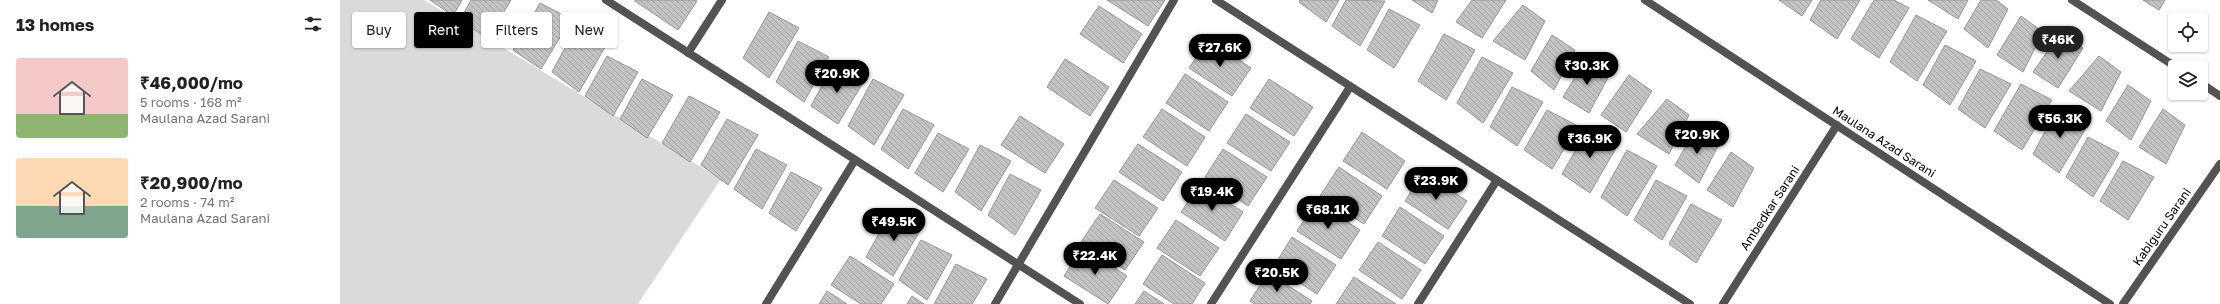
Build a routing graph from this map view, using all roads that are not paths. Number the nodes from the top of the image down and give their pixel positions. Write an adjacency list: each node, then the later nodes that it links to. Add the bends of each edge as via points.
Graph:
1 (606, 0): 7 (street)
2 (722, 0): 7 (street)
3 (1174, 0): 16 (street)
4 (1216, 0): 9 (street)
5 (1645, 0): 12 (street, Maulana Azad Sarani)
6 (2072, 0): 8 (street)
7 (688, 53): 13 (street)
8 (2168, 62)
9 (1350, 87): 15 (street); 20 (street)
10 (2208, 88): 11 (street)
11 (2220, 96)
12 (1837, 125): 23 (street, Ambedkar Sarani); 24 (street, Maulana Azad Sarani)
13 (855, 160): 16 (street); 17 (street)
14 (2220, 164): 25 (street, Kabiguru Sarani)
15 (1497, 180): 21 (street); 22 (street)
16 (1020, 265): 18 (street); 19 (street)
17 (766, 304)
18 (995, 304)
19 (1080, 304)
20 (1211, 304)
21 (1418, 304)
22 (1690, 304)
23 (1723, 304)
24 (2110, 304)
25 (2123, 304)

